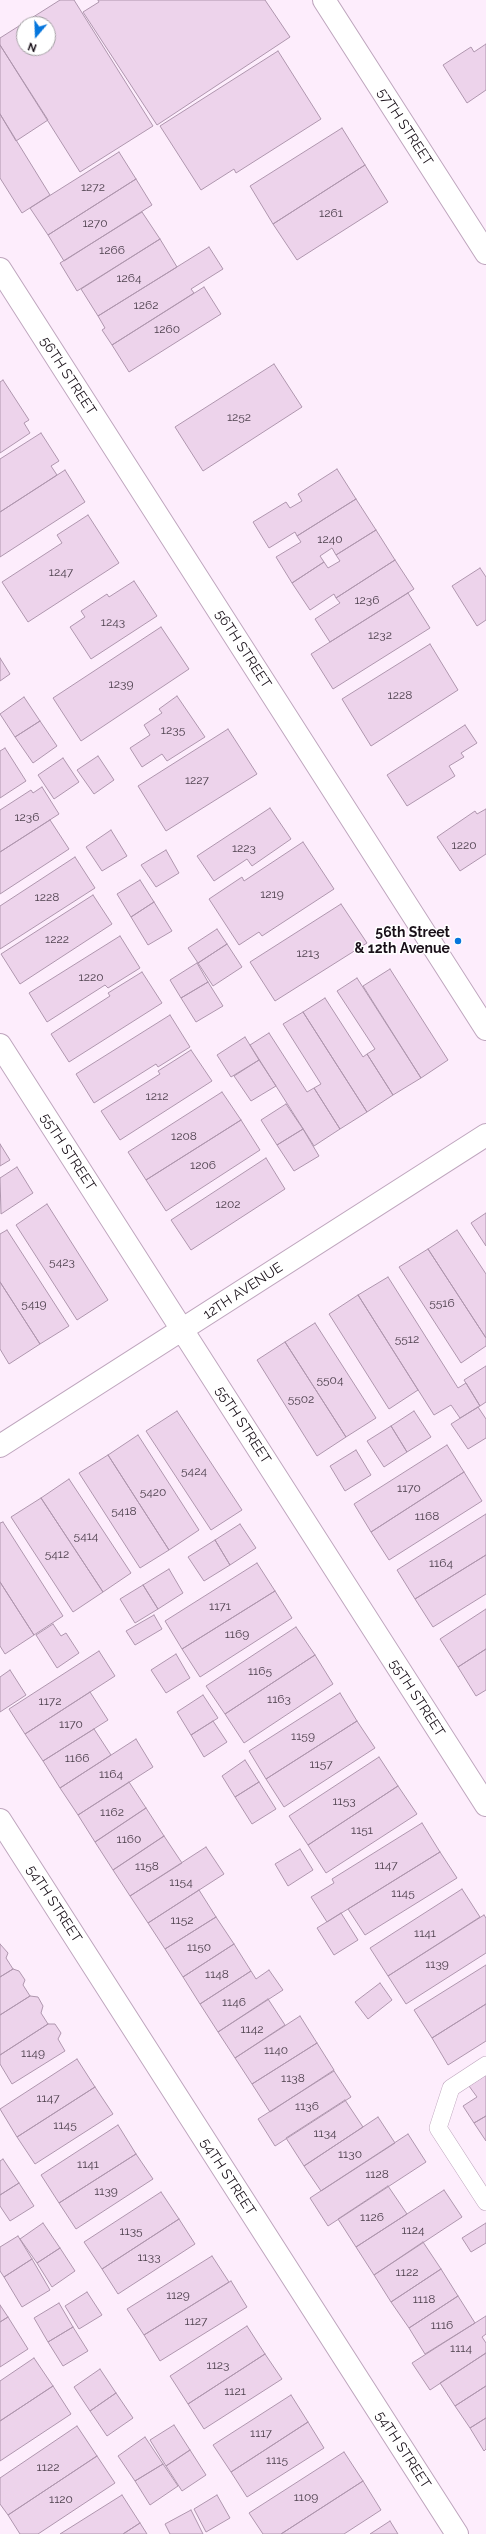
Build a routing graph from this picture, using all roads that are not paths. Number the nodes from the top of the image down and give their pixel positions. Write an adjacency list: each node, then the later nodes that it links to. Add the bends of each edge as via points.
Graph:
1 (324, 0): 2 (street, 57TH STREET)
2 (486, 253)
3 (0, 269): 4 (street, 56TH STREET)
4 (486, 1029)
5 (0, 1045): 7 (street, 55TH STREET)
6 (486, 1136): 7 (street, 12TH AVENUE)
7 (182, 1330): 8 (street, 12TH AVENUE); 9 (street, 55TH STREET)
8 (0, 1446)
9 (486, 1805)
10 (0, 1820): 13 (street, 54TH STREET)
11 (486, 2065): 12 (lane, via 451,2088 438,2128)
12 (486, 2202)
13 (457, 2534)

